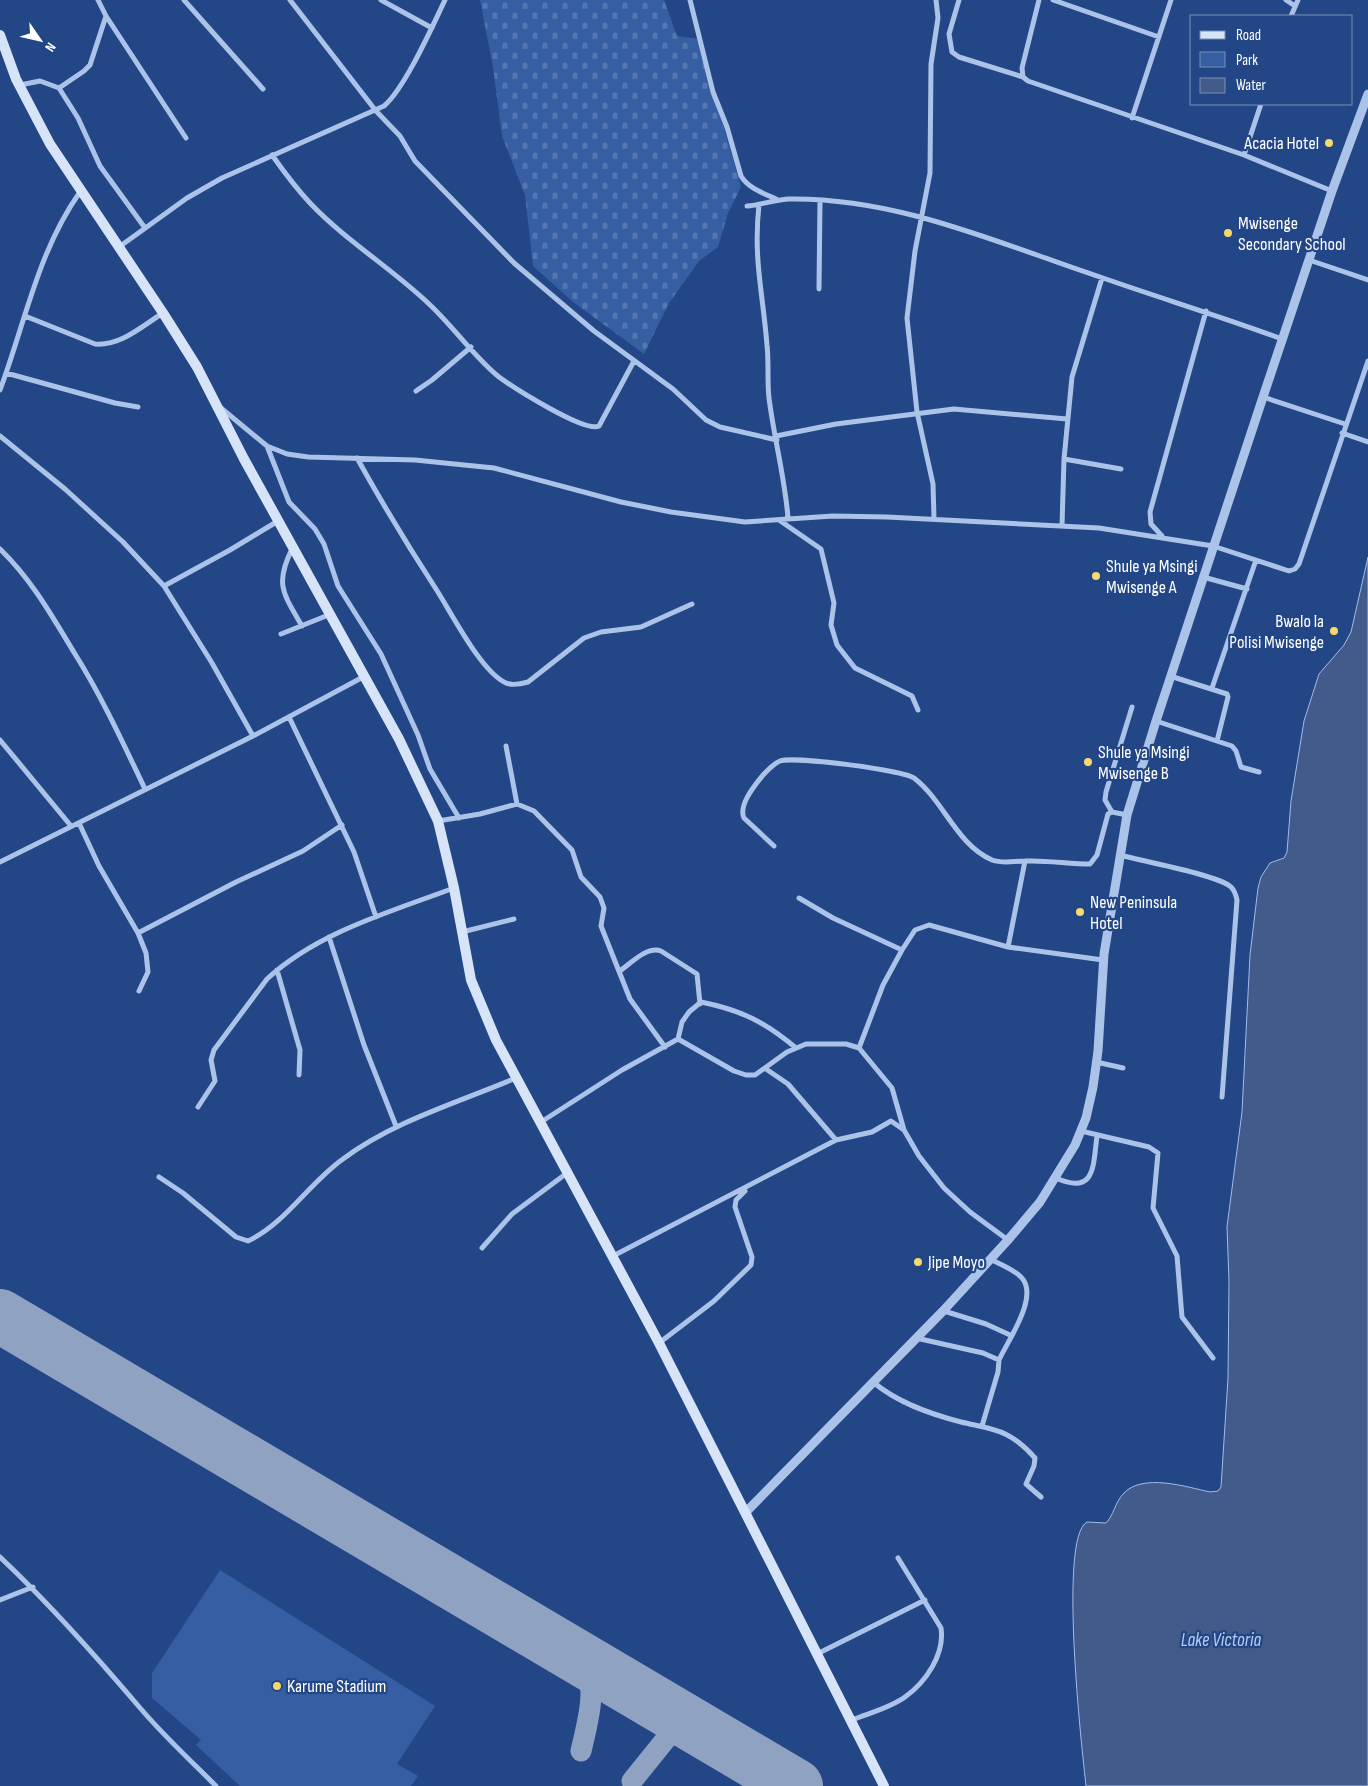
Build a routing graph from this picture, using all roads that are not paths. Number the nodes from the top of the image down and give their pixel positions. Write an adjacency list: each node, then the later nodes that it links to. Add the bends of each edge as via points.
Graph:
1 (98, 0): 16 (street)
2 (184, 0): 23 (street)
3 (290, 0): 26 (street)
4 (382, 0): 17 (street)
5 (445, 0): 17 (street)
6 (690, 0): 33 (street, via 712,92 727,126 741,176 744,182)
7 (936, 0): 37 (street, via 938,18 931,64 932,154)
8 (959, 0): 20 (street, via 949,34 952,52)
9 (1039, 0): 20 (street, via 1024,59)
10 (1053, 0): 19 (street)
11 (1171, 0): 19 (street)
12 (1286, 0): 14 (street)
13 (1298, 0): 14 (street)
14 (1295, 6): 15 (street)
15 (1291, 15)
16 (106, 16): 22 (street, via 90,65); 28 (street)
17 (432, 28): 26 (street, via 395,93 386,105)
18 (0, 35): 21 (main road)
19 (1159, 37): 27 (street)
20 (1023, 77): 27 (street, via 1036,85)
21 (19, 85): 22 (street, via 40,81); 32 (main road)
22 (59, 88): 38 (street, via 78,118 100,166)
23 (263, 89)
24 (1368, 94): 31 (street)
25 (1261, 105): 30 (street)
26 (376, 111): 29 (street); 49 (street, via 400,136 421,167 514,263)
27 (1132, 118): 30 (street)
28 (186, 138)
29 (272, 155): 38 (street, via 187,198); 48 (street, via 311,205 402,279)
30 (1244, 155): 31 (street)
31 (1332, 191): 40 (street)
32 (80, 192): 39 (main road); 46 (street, via 53,238)
33 (776, 200): 34 (street); 35 (street)
34 (820, 201): 37 (street, via 847,202); 43 (street)
35 (759, 205): 36 (street); 62 (street, via 756,254 767,345 769,398)
36 (747, 206)
37 (922, 218): 41 (street, via 976,232); 57 (street, via 907,318)
38 (145, 228): 39 (street)
39 (118, 248): 45 (main road)
40 (1309, 260): 42 (street); 47 (street)
41 (1102, 278): 44 (street); 58 (street, via 1072,377)
42 (1368, 280)
43 (819, 289)
44 (1206, 311): 47 (street); 73 (street, via 1150,512 1151,524)
45 (163, 313): 46 (street, via 121,340 105,345); 55 (main road)
46 (25, 316): 51 (street)
47 (1282, 339): 54 (street)
48 (470, 346): 49 (street, via 510,385 570,419 595,428 604,420); 53 (street)
49 (634, 361): 62 (street, via 720,428)
50 (1368, 361): 59 (street)
51 (6, 373): 52 (street); 56 (street, via 115,403)
52 (0, 390)
53 (416, 391)
54 (1263, 397): 59 (street); 74 (street)
55 (217, 405): 64 (street); 71 (main road)
56 (138, 406)
57 (917, 412): 58 (street, via 954,409); 62 (street, via 824,426); 69 (street, via 933,484)
58 (1067, 419): 66 (street)
59 (1345, 424): 60 (street)
60 (1342, 433): 63 (street); 77 (street, via 1297,566 1290,570)
61 (0, 436): 79 (street, via 123,542)
62 (777, 438): 68 (street)
63 (1368, 442)
64 (267, 446): 65 (street, via 286,454 308,457); 101 (street, via 289,502 315,529 324,544 338,586 382,654 430,769)
65 (357, 458): 70 (street, via 494,468 574,491 671,512 745,522); 81 (street, via 394,525 461,630 488,668 506,684 528,682 584,638 601,632 641,627)
66 (1064, 459): 67 (street); 72 (street)
67 (1121, 469)
68 (788, 518): 69 (street); 70 (street)
69 (934, 518): 72 (street)
70 (778, 520): 89 (street, via 821,549 834,603 833,636 847,660 867,675 910,695)
71 (279, 521): 75 (main road); 79 (street)
72 (1062, 526): 73 (street)
73 (1162, 537): 74 (street)
74 (1214, 546): 77 (street); 78 (street)
75 (293, 547): 82 (main road); 83 (street, via 284,565 282,584)
76 (0, 549): 97 (street, via 30,581 56,620 95,686)
77 (1256, 560): 80 (street)
78 (1203, 577): 80 (street); 86 (street)
79 (164, 586): 92 (street)
80 (1247, 589): 87 (street)
81 (692, 604)
82 (331, 614): 83 (street); 85 (main road)
83 (302, 626): 84 (street)
84 (281, 634)
85 (366, 676): 90 (street); 102 (main road)
86 (1170, 676): 87 (street); 91 (street)
87 (1212, 688): 94 (street, via 1224,691 1228,697)
88 (1132, 707): 99 (street, via 1106,792 1105,800)
89 (918, 710)
90 (289, 717): 92 (street); 105 (street)
91 (1156, 721): 94 (street); 100 (street)
92 (253, 736): 97 (street)
93 (0, 740): 104 (street)
94 (1217, 741): 96 (street, via 1235,748 1241,767)
95 (506, 746): 98 (street)
96 (1258, 772)
97 (145, 789): 103 (street)
98 (517, 804): 101 (street); 121 (street, via 534,811 572,850 581,877 603,904 601,926)
99 (1112, 812): 100 (street); 108 (street, via 1105,818 1093,862)
100 (1127, 815): 107 (street)
101 (459, 818): 102 (street)
102 (438, 821): 110 (main road)
103 (79, 823): 104 (street); 114 (street)
104 (71, 826): 109 (street)
105 (342, 826): 112 (street); 114 (street, via 304,851)
106 (774, 846): 108 (street, via 744,818 743,807 770,767 795,759 912,776 966,840 983,854 993,860)
107 (1120, 855): 119 (street); 133 (street, via 1215,879 1236,892)
108 (1025, 861): 117 (street)
109 (0, 862)
110 (454, 888): 112 (street); 115 (main road)
111 (800, 898): 118 (street, via 833,918)
112 (376, 917): 116 (street)
113 (514, 919): 115 (street)
114 (138, 933): 122 (street, via 146,952 148,972)
115 (462, 933): 132 (main road, via 471,980)
116 (328, 937): 120 (street); 136 (street, via 361,1037)
117 (1008, 947): 118 (street, via 929,925 915,930); 119 (street)
118 (902, 950): 127 (street, via 883,985)
119 (1104, 960): 128 (street)
120 (277, 970): 131 (street, via 300,1050); 134 (street, via 214,1050 214,1081)
121 (620, 971): 123 (street, via 648,951 660,951 697,974); 125 (street, via 630,999)
122 (139, 991)
123 (700, 1005): 124 (street, via 682,1022); 126 (street, via 702,1002 730,1008 750,1016 768,1025)
124 (678, 1039): 125 (street); 130 (street, via 734,1071 755,1075)
125 (665, 1047): 135 (street, via 622,1070)
126 (796, 1048): 127 (street, via 818,1044 846,1044); 130 (street)
127 (858, 1048): 137 (street, via 892,1088)
128 (1096, 1062): 129 (street); 138 (street, via 1089,1106)
129 (1123, 1068)
130 (766, 1069): 140 (street, via 788,1084)
131 (299, 1075)
132 (516, 1078): 135 (main road); 136 (street)
133 (1222, 1097)
134 (198, 1107)
135 (541, 1122): 141 (main road)
136 (396, 1126): 142 (street, via 333,1166 262,1235 248,1241 236,1236 183,1192)
137 (904, 1130): 140 (street, via 891,1121 872,1132); 145 (street, via 944,1188)
138 (1081, 1131): 139 (street); 143 (street)
139 (1097, 1136): 143 (street, via 1092,1172 1087,1180 1074,1185); 153 (street, via 1149,1147 1158,1152 1153,1208 1177,1256 1182,1317)
140 (836, 1140): 144 (street)
141 (567, 1173): 146 (street, via 512,1214); 147 (main road)
142 (159, 1177)
143 (1056, 1178): 145 (street)
144 (749, 1187): 147 (street); 152 (street, via 735,1204 752,1258 751,1265 714,1301)
145 (1008, 1240): 148 (street)
146 (482, 1248)
147 (613, 1256): 152 (main road)
148 (990, 1259): 149 (street); 150 (street, via 1021,1277 1028,1289 1026,1306)
149 (943, 1311): 150 (street); 151 (street)
150 (1010, 1335): 154 (street)
151 (915, 1338): 154 (street, via 983,1353); 155 (street)
152 (659, 1343): 158 (main road)
153 (1213, 1358)
154 (999, 1360): 156 (street)
155 (873, 1382): 156 (street, via 886,1393 923,1410); 158 (street)
156 (982, 1426): 157 (street, via 1010,1437 1035,1458 1026,1484)
157 (1041, 1497)
158 (746, 1512): 164 (main road)
159 (0, 1557): 161 (street)
160 (898, 1558): 163 (street)
161 (33, 1588): 162 (street); 166 (street, via 111,1671 141,1710)
162 (0, 1600)
163 (925, 1600): 164 (street); 165 (street, via 943,1638 930,1669 904,1698)
164 (816, 1655): 165 (main road)
165 (852, 1720): 167 (main road)
166 (216, 1786)
167 (884, 1786)

